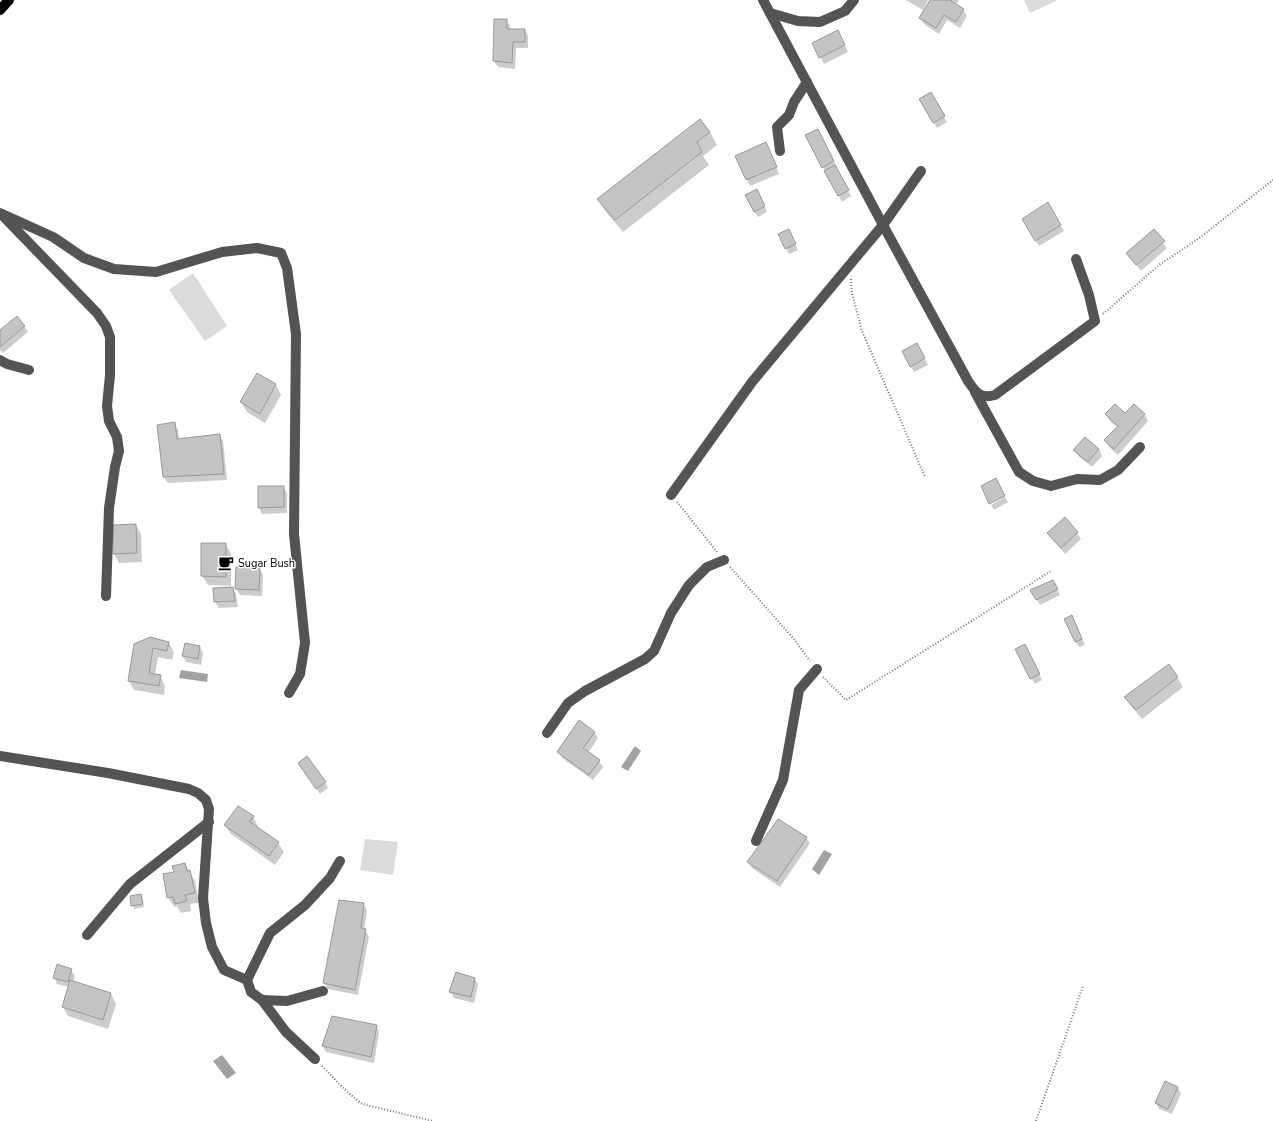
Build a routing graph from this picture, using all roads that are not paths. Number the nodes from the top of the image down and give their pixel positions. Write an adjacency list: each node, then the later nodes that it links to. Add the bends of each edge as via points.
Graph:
1 (9, 0): 4 (main road)
2 (763, 0): 5 (street)
3 (854, 0): 5 (street, via 845,11 820,22 798,21)
4 (0, 10)
5 (770, 13): 6 (street)
6 (807, 82): 7 (street, via 789,115 777,126); 9 (street)
7 (780, 151)
8 (921, 171): 9 (street)
9 (883, 225): 13 (street); 15 (street, via 752,382)
10 (1076, 259): 13 (street, via 1095,321 995,395 979,395)
11 (0, 360): 12 (street)
12 (29, 370)
13 (973, 388): 14 (street, via 1019,472 1034,482 1051,486 1077,479 1100,480 1118,470)
14 (1140, 447)
15 (671, 495)
16 (724, 560): 20 (street, via 707,567 689,585 671,613 654,651 645,659 568,703)
17 (106, 596): 19 (street, via 109,508 119,451 107,406 110,337 97,313 0,213 53,237 84,258 114,269 156,272 222,252 257,248 280,253 287,268 296,334 294,534 305,643 300,674)
18 (817, 669): 23 (street, via 800,690 783,780)
19 (289, 693)
20 (547, 732)
21 (0, 756): 22 (street, via 189,789 206,800)
22 (209, 822): 25 (street, via 130,884); 26 (street, via 203,898 206,923 212,947 224,970)
23 (756, 841)
24 (340, 861): 26 (street, via 330,878 305,905 270,933)
25 (87, 935)
26 (247, 980): 28 (street, via 251,992)
27 (323, 991): 28 (street, via 287,1001)
28 (262, 1000): 29 (street, via 286,1032)
29 (315, 1059)

